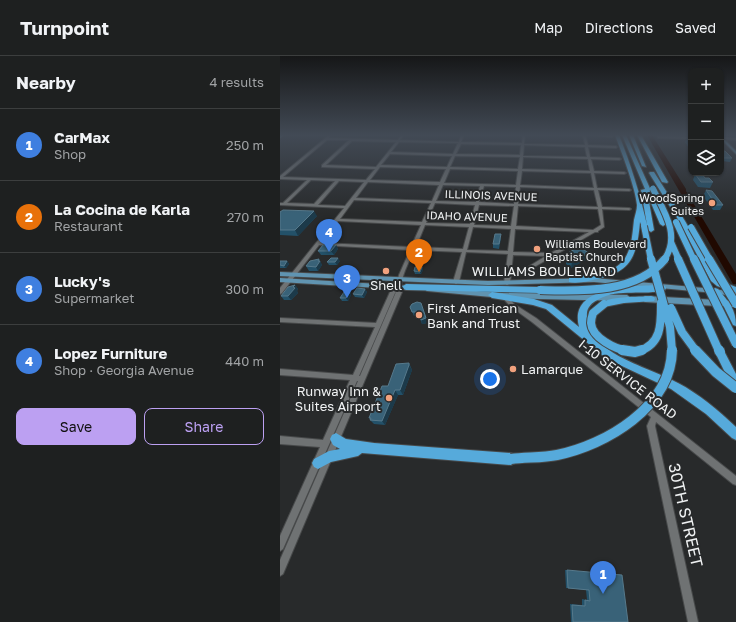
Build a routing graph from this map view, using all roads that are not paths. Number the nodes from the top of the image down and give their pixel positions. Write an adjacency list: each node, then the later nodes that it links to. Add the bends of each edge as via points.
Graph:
1 (300, 161): 19 (street)
2 (328, 161): 12 (street, via 323,166)
3 (382, 161): 12 (street)
4 (452, 161): 14 (street)
5 (521, 161): 15 (street)
6 (590, 161): 16 (street)
7 (627, 161): 34 (highway)
8 (636, 161): 13 (highway)
9 (642, 161): 57 (highway, bridge, via 670,223 672,246 666,258 654,269 632,281 602,288)
10 (646, 161): 18 (highway)
11 (654, 161): 66 (highway, bridge)
12 (378, 167): 14 (street); 22 (street)
13 (638, 167): 42 (highway, via 647,204); 75 (highway, bridge)
14 (449, 168): 15 (street); 23 (street)
15 (520, 170): 16 (street); 25 (street)
16 (592, 172): 17 (street); 26 (street)
17 (624, 173)
18 (652, 173): 58 (highway, via 714,279); 72 (highway, bridge)
19 (280, 178): 20 (street)
20 (310, 179): 21 (street); 30 (street)
21 (338, 180): 22 (street); 32 (street)
22 (367, 181): 23 (street); 28 (street)
23 (442, 184): 24 (street); 29 (street)
24 (482, 186): 25 (street); 31 (street)
25 (518, 187): 26 (street); 33 (street)
26 (596, 189): 27 (street); 36 (street)
27 (629, 190)
28 (353, 199): 29 (street, ILLINOIS AVENUE); 35 (street)
29 (433, 202): 31 (street, ILLINOIS AVENUE); 39 (street)
30 (282, 204): 32 (street)
31 (478, 204): 33 (street, ILLINOIS AVENUE); 40 (street)
32 (316, 205): 35 (street)
33 (516, 205): 36 (street, ILLINOIS AVENUE); 41 (street)
34 (640, 206): 42 (highway); 53 (highway, via 633,253 627,264 618,271)
35 (347, 207): 38 (street)
36 (600, 208): 37 (street, ILLINOIS AVENUE); 43 (street, via 603,223)
37 (629, 209)
38 (336, 220): 39 (street, IDAHO AVENUE); 44 (street)
39 (424, 223): 40 (street, IDAHO AVENUE); 45 (street)
40 (472, 225): 41 (street, IDAHO AVENUE); 46 (street)
41 (513, 227): 43 (street, IDAHO AVENUE); 47 (street)
42 (647, 228): 62 (highway, bridge); 76 (highway, bridge, via 674,317 696,350)
43 (596, 231): 48 (street)
44 (317, 244): 45 (street); 51 (street)
45 (413, 248): 46 (street); 56 (street)
46 (464, 251): 47 (street); 55 (street)
47 (510, 253): 48 (street); 57 (street)
48 (553, 255): 49 (street)
49 (520, 273)
50 (280, 274): 51 (main road, WILLIAMS BOULEVARD)
51 (294, 274): 54 (street); 56 (main road, WILLIAMS BOULEVARD)
52 (280, 280): 54 (main road, WILLIAMS BOULEVARD)
53 (572, 280): 57 (main road, WILLIAMS BOULEVARD); 62 (main road, WILLIAMS BOULEVARD, via 600,281)
54 (289, 281): 56 (main road, WILLIAMS BOULEVARD); 60 (street)
55 (456, 282): 56 (main road, WILLIAMS BOULEVARD); 57 (main road, WILLIAMS BOULEVARD)
56 (401, 284): 57 (highway); 61 (main road, WILLIAMS BOULEVARD, via 448,292); 69 (street, via 393,292); 70 (street)
57 (506, 289): 61 (highway); 71 (highway, via 549,307); 77 (street, I-10 SERVICE ROAD, via 512,305)
58 (736, 290)
59 (716, 291): 62 (main road, WILLIAMS BOULEVARD); 63 (main road, WILLIAMS BOULEVARD); 65 (highway)
60 (280, 292)
61 (492, 294): 64 (main road, WILLIAMS BOULEVARD)
62 (658, 294): 62 (highway, bridge, via 660,328 653,344 641,350 618,349 598,336 592,319 596,309 604,304); 64 (main road, WILLIAMS BOULEVARD); 64 (highway, via 608,291); 65 (main road, WILLIAMS BOULEVARD); 81 (highway, bridge, via 670,322 672,348 669,367 652,400 634,419 605,439 555,455 511,458)
63 (736, 295)
64 (593, 298): 71 (highway, via 584,307 582,317)
65 (726, 303): 66 (main road, WILLIAMS BOULEVARD); 68 (highway)
66 (736, 304): 68 (highway, via 732,309)
67 (280, 320): 69 (street)
68 (736, 322)
69 (379, 325): 70 (street)
70 (377, 335): 74 (street)
71 (592, 342): 78 (highway, via 610,356 675,386 710,410)
72 (736, 344)
73 (280, 372): 74 (street)
74 (359, 378): 80 (street); 80 (street)
75 (736, 384)
76 (736, 388)
77 (655, 416): 84 (street, I-10 SERVICE ROAD); 89 (street, 30TH STREET, via 651,426)
78 (736, 434)
79 (280, 440): 80 (street)
80 (331, 441): 81 (highway); 82 (street); 83 (street)
81 (374, 449): 82 (highway, via 354,450)
82 (329, 457): 83 (highway); 86 (street)
83 (318, 463): 85 (street)
84 (736, 481)
85 (282, 535): 86 (street); 87 (street)
86 (295, 536): 88 (street)
87 (280, 546)
88 (280, 571)
89 (694, 622)

